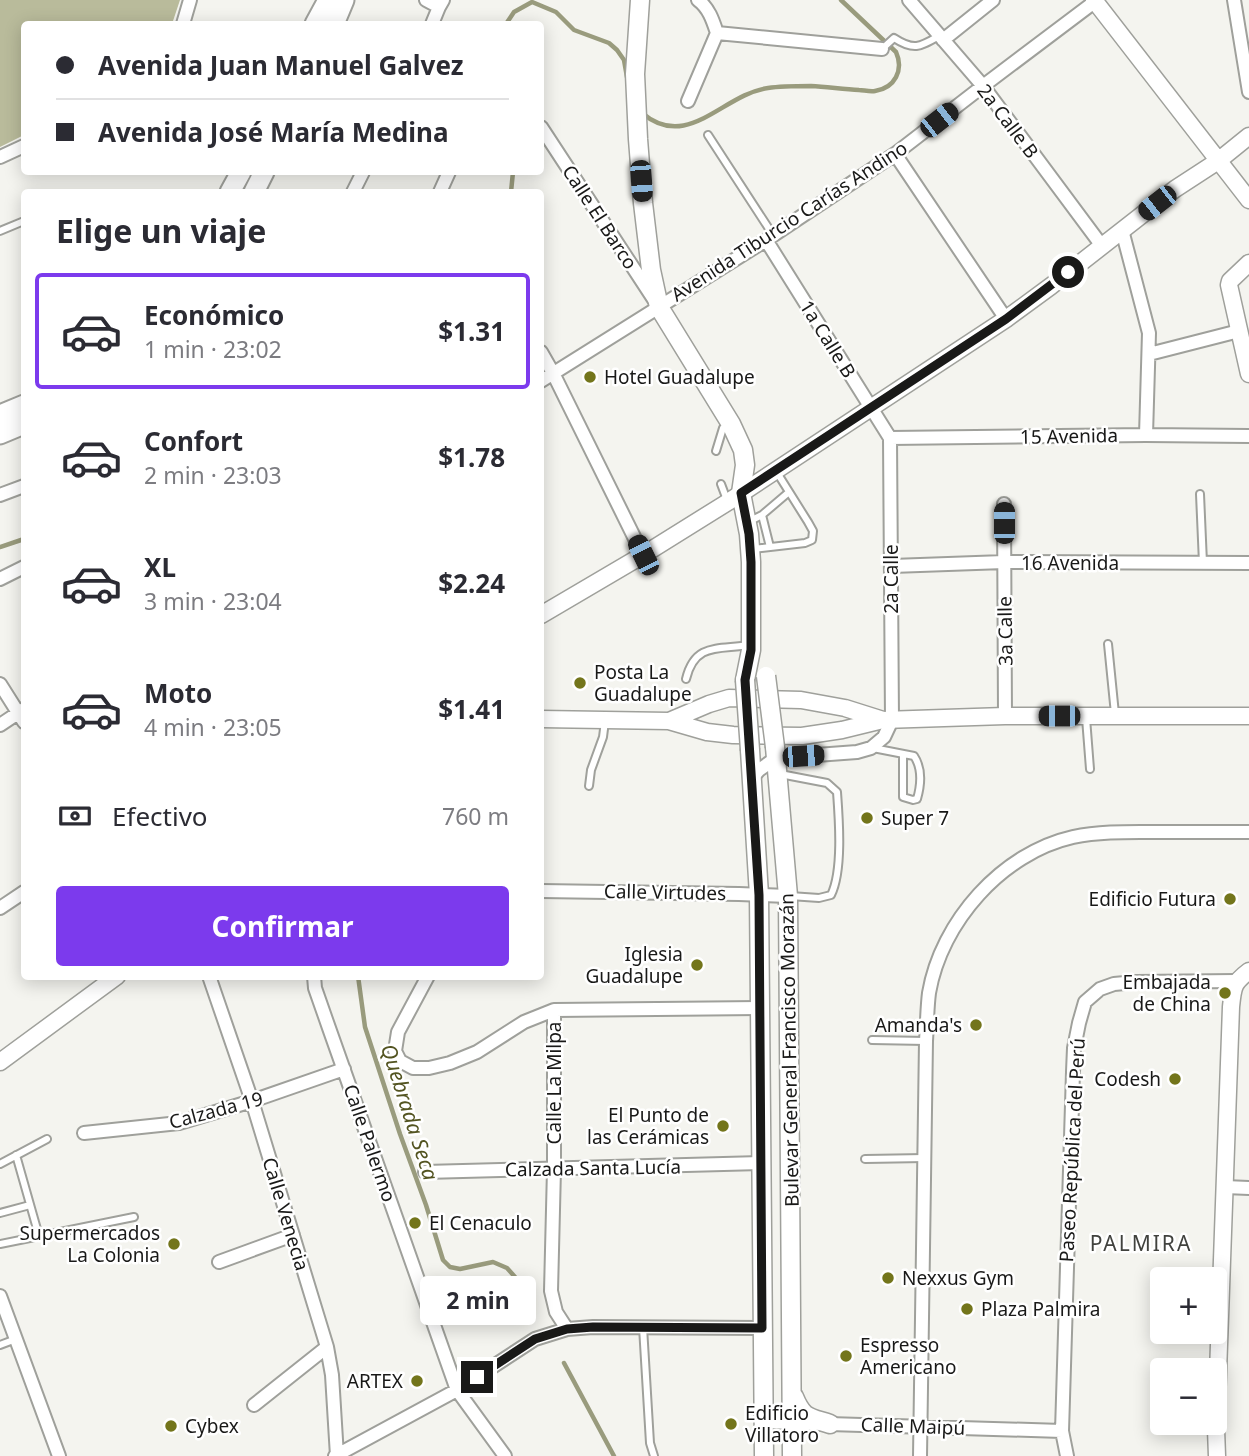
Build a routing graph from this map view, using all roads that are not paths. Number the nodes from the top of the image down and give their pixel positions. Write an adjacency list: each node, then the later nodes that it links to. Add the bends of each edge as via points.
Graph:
1 (190, 0): 12 (street)
2 (328, 0): 13 (main road)
3 (344, 0): 14 (main road)
4 (426, 0): 11 (street)
5 (639, 0): 36 (main road, Bulevar General Francisco Morazán, via 638,139 644,216)
6 (698, 0): 16 (street, via 705,5)
7 (909, 0): 17 (street, 2a Calle B)
8 (993, 0): 17 (street)
9 (1234, 0): 20 (street)
10 (1095, 1): 19 (street, Avenida Tiburcio Carías Andino); 28 (street)
11 (441, 3): 15 (street)
12 (184, 21)
13 (317, 21)
14 (335, 21)
15 (433, 21)
16 (717, 33): 18 (street); 21 (street)
17 (941, 38): 18 (lane, via 911,47 894,38); 19 (street, 2a Calle B)
18 (883, 49)
19 (982, 86): 26 (street, Avenida Tiburcio Carías Andino); 34 (street, 2a Calle B)
20 (1249, 92)
21 (688, 101)
22 (544, 132): 36 (street, Calle El Barco)
23 (708, 135): 33 (lane, 1a Calle B)
24 (1249, 136): 28 (street)
25 (21, 147): 27 (street)
26 (895, 154): 33 (street, Avenida Tiburcio Carías Andino); 37 (street)
27 (0, 157)
28 (1218, 161): 29 (street); 31 (street)
29 (1249, 200)
30 (21, 222): 32 (lane)
31 (1122, 230): 34 (street); 39 (street, via 1149,334)
32 (0, 231)
33 (769, 237): 36 (street, Avenida Tiburcio Carías Andino); 45 (street, 1a Calle B)
34 (1102, 246): 37 (street)
35 (1249, 263): 38 (street, via 1229,285)
36 (659, 307): 41 (street, Avenida Tiburcio Carías Andino); 47 (main road, Bulevar General Francisco Morazán)
37 (1006, 319): 45 (street)
38 (1239, 331): 39 (street); 42 (street)
39 (1149, 354): 50 (street)
40 (544, 357): 41 (street)
41 (553, 373): 43 (street, Avenida Tiburcio Carías Andino); 65 (street)
42 (1249, 374)
43 (544, 380)
44 (21, 406): 46 (main road)
45 (871, 407): 52 (street, 1a Calle B); 54 (street)
46 (0, 415)
47 (731, 424): 53 (lane, via 723,428); 60 (main road, Bulevar General Francisco Morazán, via 745,465)
48 (21, 425): 49 (main road)
49 (0, 434)
50 (1146, 435): 51 (street, 15 Avenida); 52 (street, 15 Avenida)
51 (1249, 436)
52 (890, 438): 69 (street, 2a Calle)
53 (716, 451)
54 (776, 470): 57 (lane); 60 (street)
55 (721, 484): 60 (lane)
56 (21, 487): 59 (street)
57 (789, 492): 62 (lane); 63 (lane, via 813,531 812,540)
58 (1200, 494): 67 (lane)
59 (0, 495)
60 (734, 497): 62 (main road, Bulevar General Francisco Morazán); 65 (street)
61 (1004, 504): 66 (street, 3a Calle)
62 (755, 519): 63 (lane); 64 (main road, Bulevar General Francisco Morazán)
63 (770, 547): 64 (lane)
64 (751, 549): 74 (main road, Bulevar General Francisco Morazán)
65 (643, 555): 72 (street)
66 (1004, 562): 67 (street, 16 Avenida); 69 (street, 16 Avenida); 79 (street, 3a Calle)
67 (1203, 563): 68 (street, 16 Avenida)
68 (1249, 563)
69 (892, 566): 85 (street, 2a Calle)
70 (21, 568): 71 (street)
71 (0, 579)
72 (544, 613)
73 (1108, 644): 81 (lane)
74 (751, 647): 75 (lane, via 700,653); 90 (main road, Bulevar General Francisco Morazán, bridge, via 766,676); 92 (main road, Bulevar General Francisco Morazán, bridge, via 745,680)
75 (686, 679)
76 (0, 684): 77 (street)
77 (21, 712)
78 (21, 716): 87 (street)
79 (1005, 716): 80 (street); 85 (street)
80 (1086, 716): 81 (street); 91 (lane)
81 (1115, 716): 82 (street)
82 (1249, 716)
83 (544, 719): 84 (street)
84 (605, 719): 86 (street); 93 (lane)
85 (887, 720): 86 (street, via 802,736 733,735); 86 (street, via 801,700 729,698); 88 (street, via 884,737)
86 (669, 721)
87 (0, 725)
88 (871, 748): 89 (lane); 90 (street)
89 (903, 754): 89 (lane, via 917,760 917,799 902,797)
90 (776, 759): 92 (street); 98 (main road, Bulevar General Francisco Morazán); 98 (lane, via 837,792 838,862 831,895)
91 (1090, 769)
92 (752, 778): 97 (main road, Bulevar General Francisco Morazán)
93 (589, 786)
94 (1249, 832): 108 (street, via 1117,832 1073,837 1044,847 1003,871 969,905 943,951 929,994)
95 (544, 891): 97 (street, Calle Virtudes)
96 (21, 894): 99 (street)
97 (759, 895): 98 (street, Calle Virtudes); 105 (main road, Bulevar General Francisco Morazán)
98 (788, 896): 138 (main road, Bulevar General Francisco Morazán)
99 (0, 908)
100 (1242, 976): 121 (street, via 1231,1007); 144 (street, Paseo República del Perú, via 1114,984 1085,1002 1073,1060)
101 (112, 980): 109 (street)
102 (210, 980): 111 (street, Calle Venecia)
103 (314, 980): 110 (street, Calle Palermo)
104 (426, 980): 106 (street, Calle La Milpa, via 398,1032 395,1051 400,1061 412,1068 429,1068 468,1056 524,1022)
105 (760, 1008): 106 (street); 117 (main road, Bulevar General Francisco Morazán)
106 (554, 1010): 119 (street, Calle La Milpa)
107 (872, 1040): 108 (lane)
108 (926, 1041): 115 (street)
109 (0, 1062)
110 (344, 1069): 111 (street, Calzada 19); 137 (street, Calle Palermo)
111 (252, 1101): 112 (street, Calzada 19, via 179,1123); 127 (street, Calle Venecia)
112 (84, 1133)
113 (47, 1139): 114 (lane)
114 (16, 1155): 118 (lane); 123 (lane)
115 (925, 1158): 116 (lane); 143 (street)
116 (866, 1159)
117 (761, 1163): 119 (street, Calzada Santa Lucía); 132 (main road, Bulevar General Francisco Morazán)
118 (0, 1164)
119 (554, 1170): 120 (street, Calzada Santa Lucía); 133 (street, Calle La Milpa, via 551,1291 556,1312)
120 (425, 1172)
121 (1225, 1187): 122 (street); 153 (street)
122 (1249, 1188)
123 (30, 1205): 124 (lane); 126 (lane)
124 (1, 1210)
125 (134, 1217): 126 (lane)
126 (39, 1236): 128 (lane)
127 (293, 1236): 129 (street); 136 (street, Calle Venecia)
128 (0, 1244)
129 (219, 1262)
130 (0, 1296): 134 (street)
131 (643, 1327): 132 (street); 133 (street); 148 (lane)
132 (762, 1328): 140 (main road, Bulevar General Francisco Morazán)
133 (567, 1329): 137 (street, via 535,1339)
134 (16, 1339): 135 (lane); 145 (street)
135 (0, 1345)
136 (327, 1347): 139 (street); 146 (street, Calle Venecia)
137 (457, 1390): 146 (street); 147 (street, Calle Palermo)
138 (792, 1392): 141 (main road, Bulevar General Francisco Morazán); 142 (main road, via 800,1412)
139 (254, 1405)
140 (763, 1422): 141 (street, Calle Maipú); 149 (main road, Bulevar General Francisco Morazán)
141 (792, 1424): 142 (street, Calle Maipú); 150 (main road, Bulevar General Francisco Morazán)
142 (830, 1424): 143 (street, Calle Maipú)
143 (921, 1426): 144 (street, Calle Maipú); 151 (street)
144 (1062, 1431): 152 (street, Paseo República del Perú)
145 (60, 1456)
146 (336, 1456)
147 (505, 1456)
148 (654, 1456)
149 (764, 1456)
150 (792, 1456)
151 (920, 1456)
152 (1067, 1456)
153 (1217, 1456)

